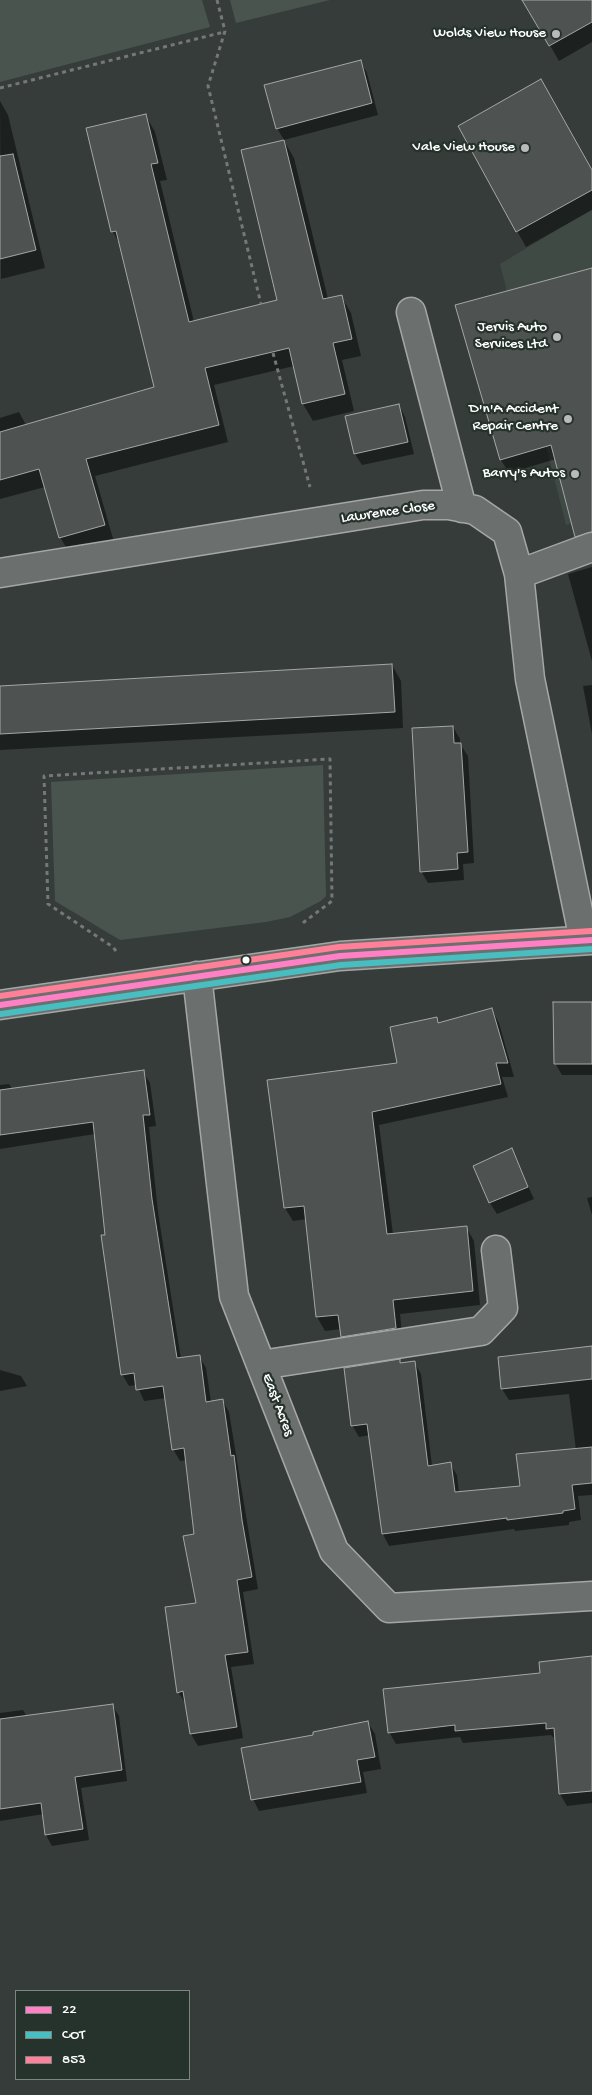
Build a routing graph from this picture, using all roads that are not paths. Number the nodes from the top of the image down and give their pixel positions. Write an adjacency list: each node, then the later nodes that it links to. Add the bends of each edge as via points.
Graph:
1 (410, 312): 2 (street)
2 (462, 508): 4 (street, Lawrence Close, via 423,505); 5 (street, Lawrence Close, via 475,510 507,532)
3 (592, 547): 5 (street)
4 (0, 573)
5 (519, 574): 6 (street, Lawrence Close, via 530,679)
6 (588, 940): 7 (street, via 340,956)
7 (197, 976): 8 (street); 10 (street, East Acres, via 234,1296)
8 (0, 1005)
9 (496, 1250): 10 (street, via 503,1308 480,1331)
10 (261, 1365): 11 (street, East Acres, via 334,1551 389,1608)
11 (592, 1596)

